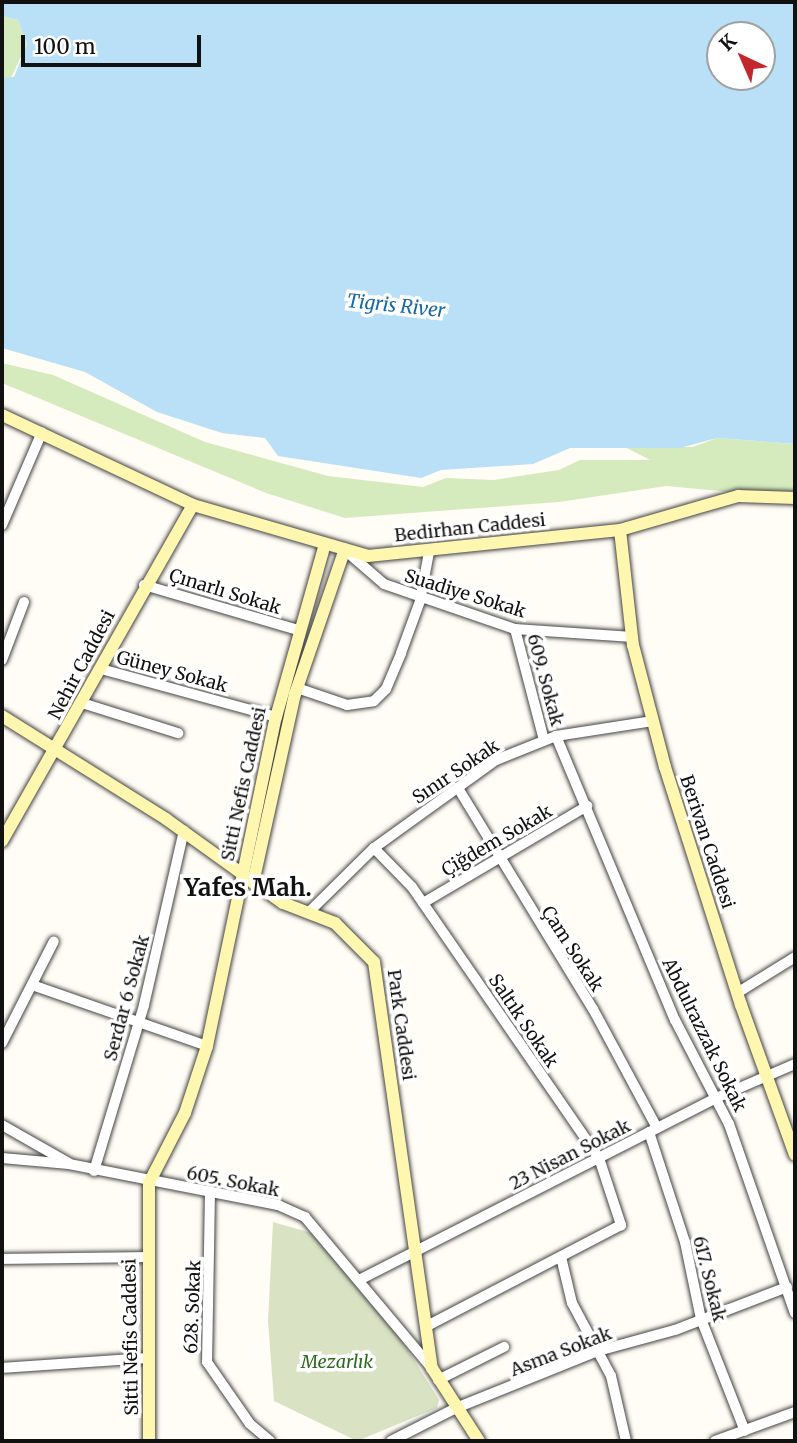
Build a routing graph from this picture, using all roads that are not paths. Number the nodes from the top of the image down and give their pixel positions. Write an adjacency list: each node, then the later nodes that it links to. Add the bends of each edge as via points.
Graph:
1 (2, 415): 2 (street, Bedirhan Caddesi)
2 (43, 432): 4 (street, Bedirhan Caddesi); 5 (street)
3 (795, 498): 6 (street, Bedirhan Caddesi, via 738,496)
4 (193, 505): 7 (street, Bedirhan Caddesi); 10 (street, Nehir Caddesi)
5 (2, 525)
6 (620, 530): 9 (street, Bedirhan Caddesi); 15 (street, Berivan Caddesi)
7 (325, 544): 8 (street, Bedirhan Caddesi); 14 (street, Sitti Nefis Caddesi)
8 (345, 550): 9 (street, Bedirhan Caddesi, via 368,556); 11 (street, Suadiye Sokak, via 384,584); 18 (street)
9 (429, 552): 11 (street)
10 (144, 584): 14 (street, Çınarlı Sokak); 17 (street, Nehir Caddesi)
11 (420, 600): 13 (street, Suadiye Sokak); 18 (street, via 386,688 374,701 346,705)
12 (24, 602): 16 (street)
13 (515, 629): 15 (street, Suadiye Sokak); 25 (street, 609. Sokak)
14 (298, 630): 21 (street, Sitti Nefis Caddesi)
15 (633, 637): 22 (street, Berivan Caddesi)
16 (2, 660)
17 (101, 669): 19 (street, Nehir Caddesi); 21 (street, Güney Sokak)
18 (297, 688): 34 (street)
19 (82, 703): 23 (street); 26 (street, Nehir Caddesi)
20 (2, 716): 26 (street, Park Caddesi)
21 (275, 717): 33 (street, Sitti Nefis Caddesi)
22 (653, 721): 24 (street, Sınır Sokak); 40 (street, Berivan Caddesi)
23 (178, 733)
24 (556, 736): 25 (street, Sınır Sokak); 28 (street, Abdulrazzak Sokak)
25 (544, 740): 27 (street, Sınır Sokak, via 496,760)
26 (54, 752): 29 (street, Park Caddesi); 30 (street, Nehir Caddesi)
27 (458, 788): 31 (street, Sınır Sokak); 32 (street, Çam Sokak)
28 (587, 806): 32 (street, Çiğdem Sokak); 46 (street, Abdulrazzak Sokak, via 675,1020)
29 (184, 831): 33 (street, Park Caddesi); 41 (street, Serdar 6 Sokak)
30 (2, 842)
31 (374, 848): 35 (street, Saltık Sokak); 36 (street, Sınır Sokak)
32 (497, 858): 35 (street, Çiğdem Sokak); 48 (street, Çam Sokak, via 593,1009)
33 (242, 876): 34 (street, Park Caddesi); 43 (street, Sitti Nefis Caddesi)
34 (253, 883): 36 (street, Park Caddesi)
35 (423, 903): 51 (street, Saltık Sokak)
36 (309, 912): 56 (street, Park Caddesi, via 349,934 374,962)
37 (54, 941): 39 (street)
38 (795, 957): 40 (street)
39 (35, 986): 41 (street); 42 (street)
40 (737, 993): 45 (street, Berivan Caddesi)
41 (139, 1023): 43 (street); 53 (street, Serdar 6 Sokak)
42 (2, 1043)
43 (207, 1046): 54 (street, Sitti Nefis Caddesi, via 185,1112)
44 (795, 1064): 45 (street, 23 Nisan Sokak)
45 (769, 1075): 46 (street, 23 Nisan Sokak); 49 (street, Berivan Caddesi)
46 (716, 1098): 48 (street, 23 Nisan Sokak); 61 (street, Abdulrazzak Sokak)
47 (2, 1125): 52 (street)
48 (653, 1130): 51 (street, 23 Nisan Sokak); 63 (street, 617. Sokak)
49 (795, 1155)
50 (2, 1158): 52 (street, 605. Sokak)
51 (599, 1158): 56 (street, 23 Nisan Sokak); 58 (street, Saltık Sokak, via 621,1224)
52 (69, 1164): 53 (street, 605. Sokak)
53 (94, 1171): 54 (street, 605. Sokak)
54 (149, 1183): 55 (street, 605. Sokak); 57 (street, Sitti Nefis Caddesi)
55 (210, 1192): 60 (street, 605. Sokak, via 278,1205 305,1217); 74 (street, 628. Sokak, via 207,1362 250,1424)
56 (418, 1249): 60 (street, 23 Nisan Sokak); 64 (street, Park Caddesi)
57 (146, 1257): 59 (street); 67 (street, Sitti Nefis Caddesi)
58 (561, 1257): 64 (street); 66 (street, via 572,1303)
59 (2, 1259)
60 (360, 1279): 69 (street, 605. Sokak)
61 (787, 1287): 62 (street, Abdulrazzak Sokak); 63 (street, Asma Sokak)
62 (795, 1313)
63 (701, 1319): 66 (street, Asma Sokak); 72 (street, 617. Sokak)
64 (429, 1325): 69 (street, Park Caddesi)
65 (504, 1347): 69 (street)
66 (598, 1351): 70 (street, Asma Sokak); 77 (street, via 611,1376)
67 (150, 1358): 68 (street); 73 (street, Sitti Nefis Caddesi)
68 (2, 1368)
69 (435, 1373): 70 (street, Park Caddesi)
70 (456, 1408): 75 (street, Asma Sokak); 76 (street, Park Caddesi)
71 (795, 1412): 72 (street)
72 (745, 1431): 78 (street)
73 (149, 1441)
74 (270, 1441)
75 (391, 1441)
76 (480, 1441)
77 (626, 1441)
78 (715, 1441)

